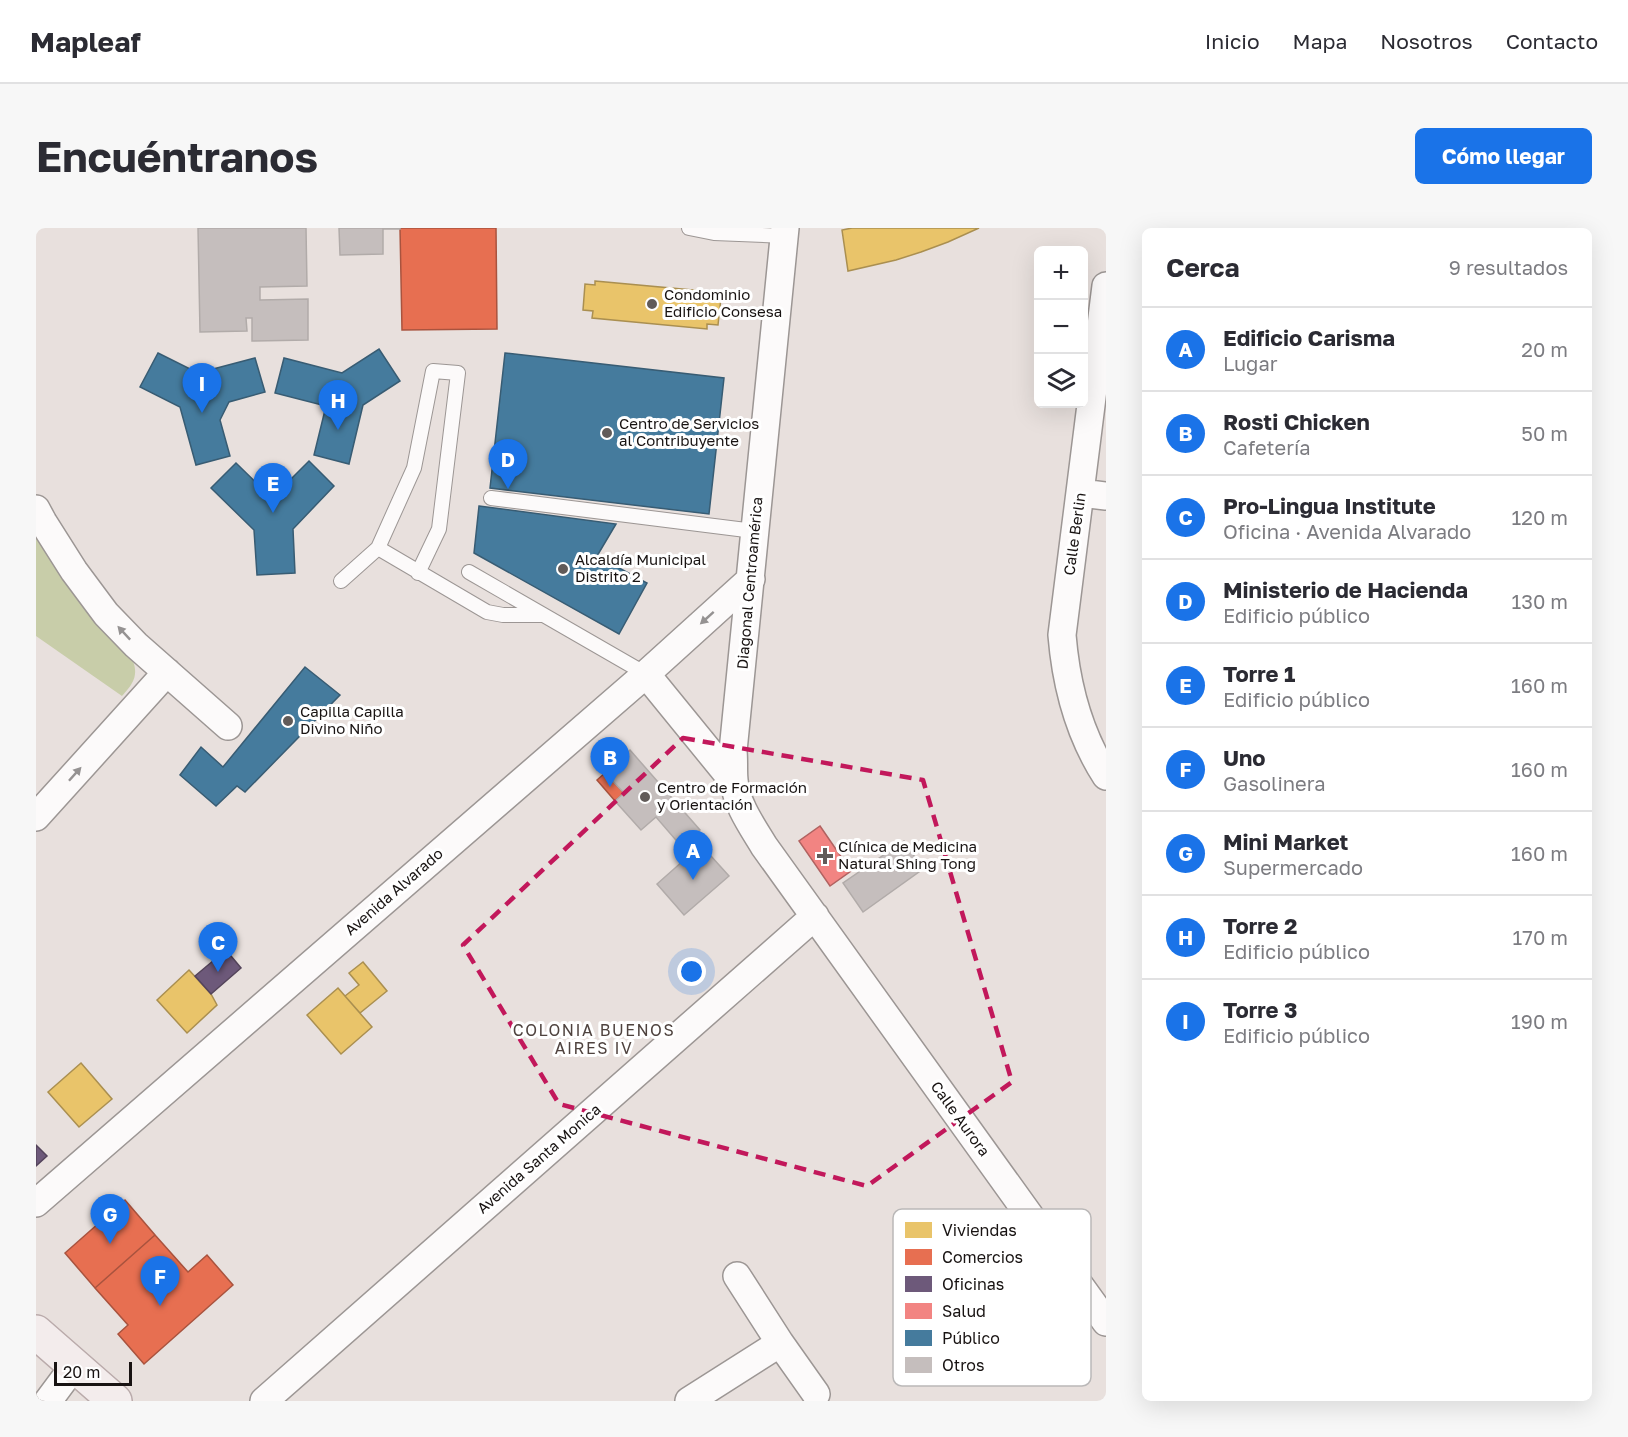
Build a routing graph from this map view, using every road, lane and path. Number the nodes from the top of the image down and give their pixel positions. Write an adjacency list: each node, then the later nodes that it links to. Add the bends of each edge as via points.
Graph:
1 (689, 228): 2 (lane, via 714,233)
2 (785, 232): 7 (street, Diagonal Centroamérica)
3 (1106, 286): 4 (street, Calle Berlin)
4 (1093, 495): 17 (street, Calle Berlin, via 1064,611 1062,644 1080,721)
5 (491, 498): 7 (lane)
6 (36, 509): 14 (street, one-way to 6, via 106,614)
7 (754, 531): 11 (street, Diagonal Centroamérica)
8 (378, 548): 10 (lane); 10 (lane, via 414,468 434,371 458,373 439,530); 12 (lane)
9 (470, 572): 13 (lane)
10 (418, 573): 13 (lane, via 487,612)
11 (751, 579): 15 (street, Avenida Alvarado, one-way to 15); 18 (street, Diagonal Centroamérica, via 733,751)
12 (341, 581)
13 (544, 615): 15 (lane)
14 (167, 672): 16 (street); 19 (street, one-way to 14)
15 (646, 674): 18 (street); 21 (street, Avenida Alvarado)
16 (228, 726)
17 (1106, 776)
18 (734, 782): 20 (street, Diagonal Centroamérica, via 750,824)
19 (36, 817)
20 (815, 916): 22 (street, Calle Aurora); 32 (street, Avenida Santa Monica)
21 (36, 1203)
22 (1025, 1209)
23 (737, 1276): 27 (street)
24 (1091, 1301): 25 (street, Calle Aurora)
25 (1106, 1322)
26 (36, 1332): 28 (main road)
27 (780, 1343): 29 (street); 33 (street)
28 (74, 1366): 30 (street); 31 (main road)
29 (816, 1394)
30 (48, 1401)
31 (115, 1401)
32 (264, 1401)
33 (689, 1401)

